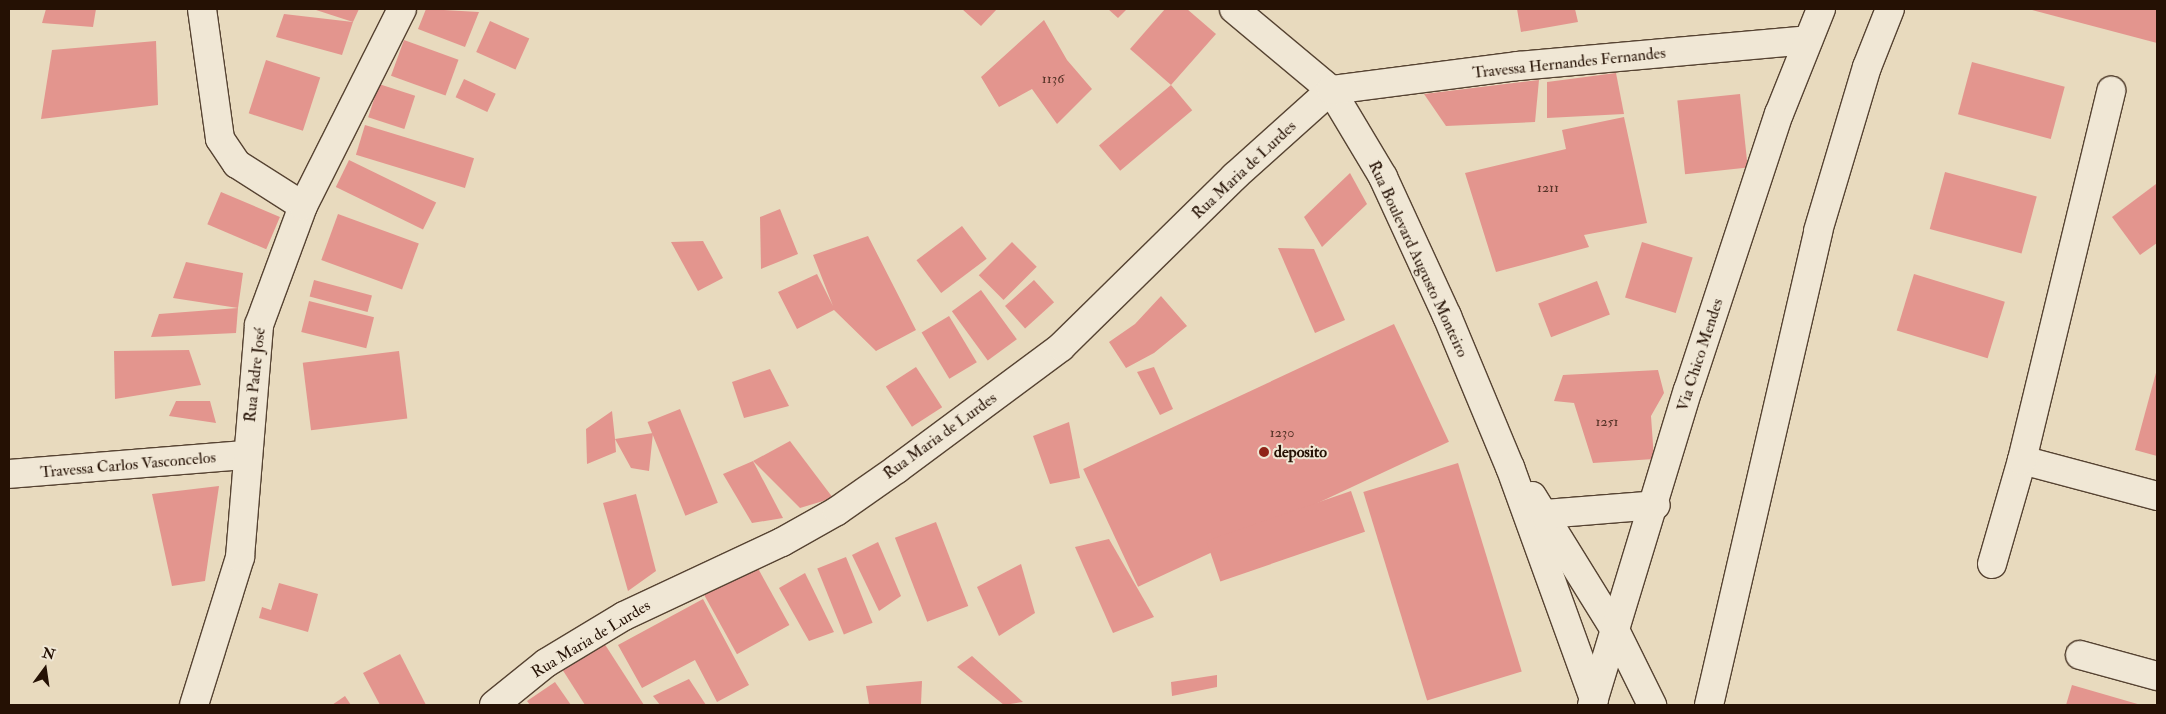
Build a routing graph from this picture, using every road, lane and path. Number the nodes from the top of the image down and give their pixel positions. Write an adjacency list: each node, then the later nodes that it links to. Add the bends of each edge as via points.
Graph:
1 (202, 9): 9 (street, via 220,139 237,164)
2 (402, 9): 9 (street, Rua Padre José)
3 (1234, 9): 7 (street, Rua Boulevard Augusto Monteiro)
4 (1821, 9): 6 (street, Via Chico Mendes)
5 (1890, 9): 25 (street, via 1864,77 1818,231)
6 (1808, 40): 7 (street, Travessa Hernandes Fernandes, via 1518,66); 15 (street, Via Chico Mendes, via 1779,114 1688,390)
7 (1331, 90): 12 (street, Rua Boulevard Augusto Monteiro, via 1383,178); 23 (street, Rua Maria de Lurdes, via 1235,176 1061,347 897,469 836,511 782,542 624,616 546,664)
8 (2111, 91): 11 (street)
9 (303, 206): 10 (street, Rua Padre José, via 260,325)
10 (246, 455): 13 (street, Travessa Carlos Vasconcelos); 22 (street, Rua Padre José, via 240,557)
11 (2022, 460): 14 (street); 17 (street)
12 (1510, 467): 16 (street, Rua Boulevard Augusto Monteiro); 21 (street, Rua Boulevard Augusto Monteiro)
13 (9, 474)
14 (2157, 496)
15 (1656, 505): 16 (street); 18 (street, Via Chico Mendes)
16 (1545, 514): 18 (street, Rua Boulevard Augusto Monteiro)
17 (1992, 564)
18 (1615, 630): 21 (street, Via Chico Mendes); 24 (street, Rua Boulevard Augusto Monteiro)
19 (2080, 655): 20 (street)
20 (2157, 676)
21 (1593, 702)
22 (194, 705)
23 (494, 705)
24 (1652, 705)
25 (1709, 705)

